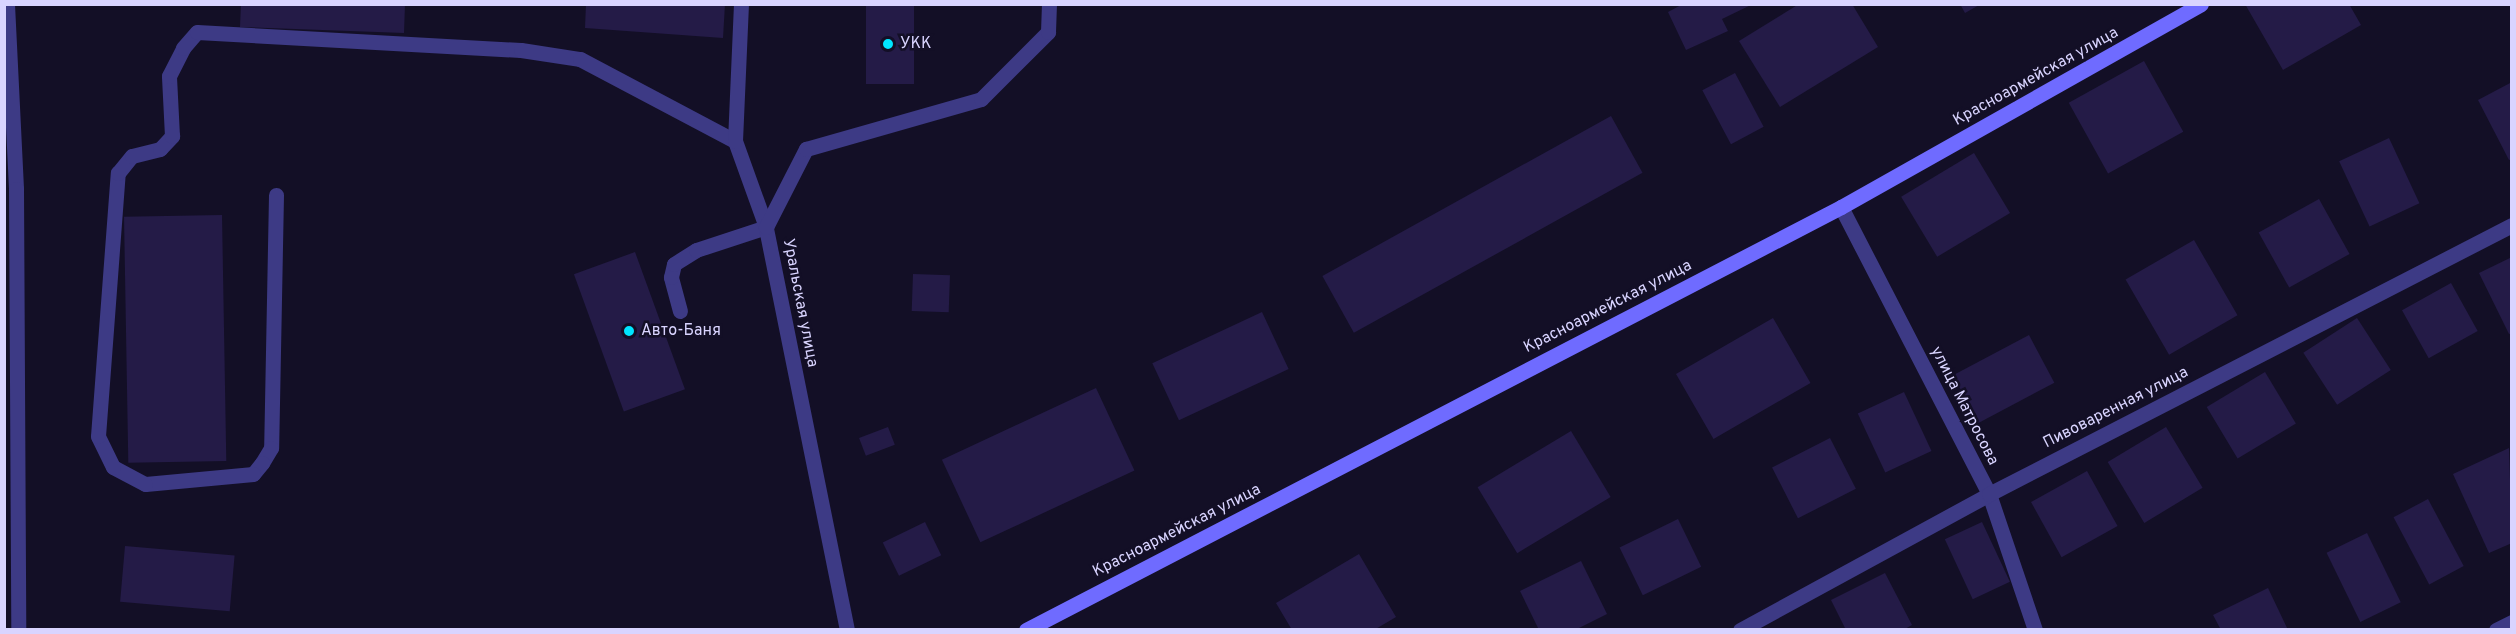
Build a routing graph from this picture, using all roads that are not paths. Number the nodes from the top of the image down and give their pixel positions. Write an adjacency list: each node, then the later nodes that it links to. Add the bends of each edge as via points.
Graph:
1 (7, 4): 6 (street)
2 (741, 4): 5 (street)
3 (1049, 4): 10 (street, Уральская улица, via 1048,32 981,99 806,149)
4 (2201, 4): 8 (main road, Красноармейская улица)
5 (735, 141): 7 (street, via 579,59 521,50 197,32 183,48 169,76 172,136 160,149 132,156 118,173 98,436 113,467 145,484 253,474 271,448); 10 (street)
6 (10, 190): 14 (street)
7 (276, 195)
8 (1841, 207): 12 (street, улица Матросова); 16 (main road, Красноармейская улица)
9 (2511, 225): 12 (street, Пивоваренная улица)
10 (766, 226): 11 (street, via 696,250 674,264 671,278); 15 (street, Уральская улица)
11 (680, 311)
12 (1989, 494): 17 (street, Пивоваренная улица); 18 (street, улица Матросова)
13 (2511, 622): 19 (street)
14 (13, 626)
15 (847, 630)
16 (1026, 630)
17 (1740, 630)
18 (2035, 630)
19 (2496, 630)

